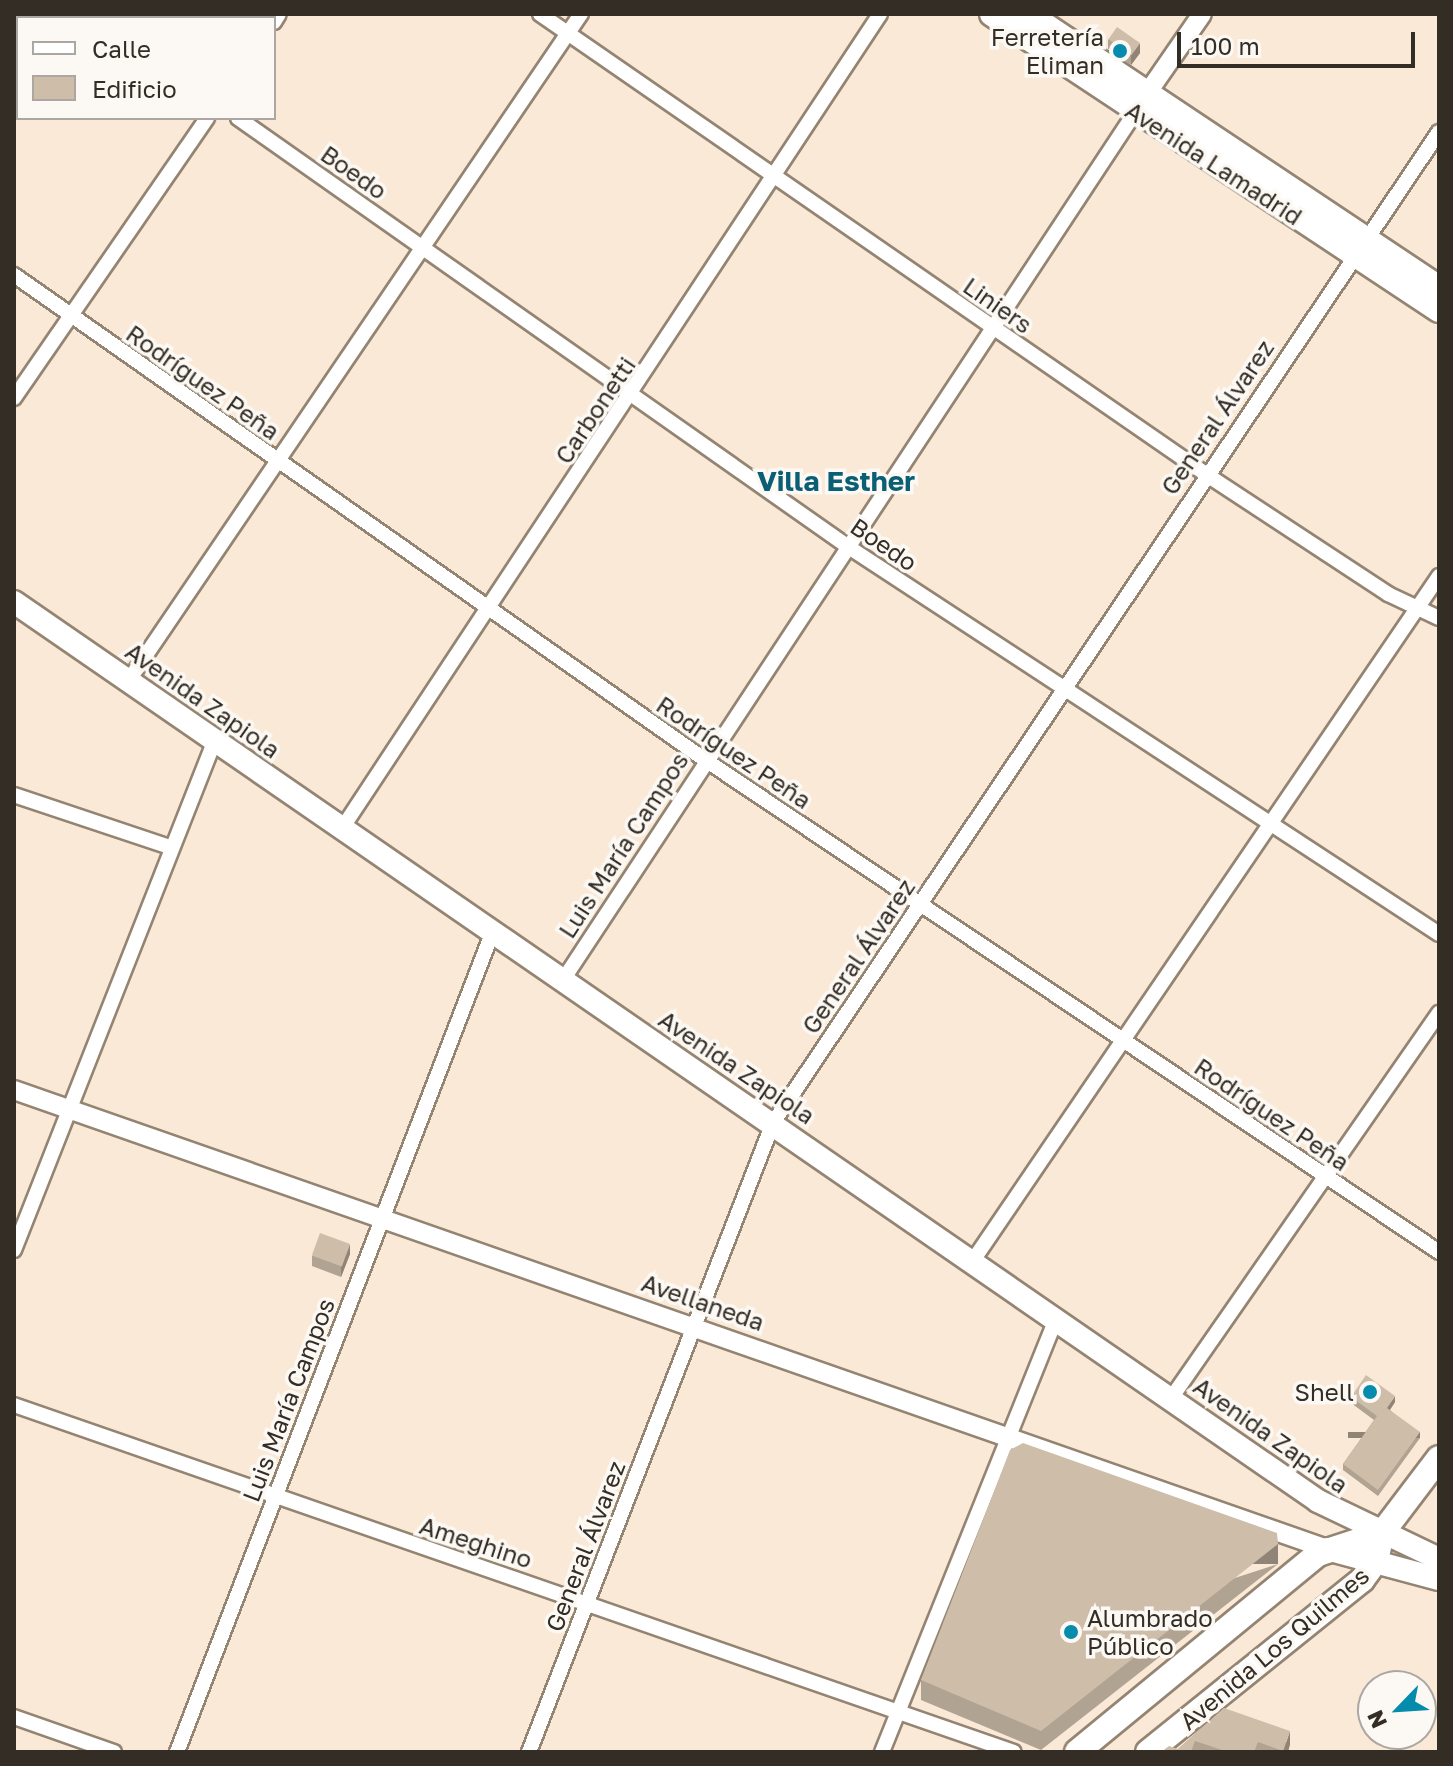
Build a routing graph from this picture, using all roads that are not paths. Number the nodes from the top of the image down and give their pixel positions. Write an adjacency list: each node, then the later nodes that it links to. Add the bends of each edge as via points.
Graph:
1 (540, 14): 7 (street, Liniers)
2 (581, 14): 7 (street)
3 (880, 14): 12 (street, Carbonetti)
4 (992, 14): 8 (main road, Avenida Lamadrid)
5 (1028, 14): 8 (main road, Avenida Lamadrid)
6 (1202, 14): 8 (street)
7 (568, 33): 12 (street, Liniers); 14 (street)
8 (1141, 104): 13 (main road, Avenida Lamadrid); 19 (street, Luis María Campos)
9 (206, 120): 18 (street)
10 (241, 120): 14 (street, Boedo)
11 (1439, 132): 13 (street, General Álvarez)
12 (775, 177): 19 (street, Liniers); 21 (street, Carbonetti)
13 (1360, 246): 16 (main road, Avenida Lamadrid); 17 (main road, Avenida Lamadrid); 23 (street, General Álvarez)
14 (424, 247): 21 (street, Boedo); 22 (street)
15 (14, 275): 18 (street, Rodríguez Peña)
16 (1439, 288)
17 (1439, 310)
18 (70, 316): 20 (street); 22 (street, Rodríguez Peña)
19 (992, 328): 23 (street, Liniers); 24 (street, Luis María Campos)
20 (14, 398)
21 (631, 398): 24 (street, Boedo); 28 (street, Carbonetti)
22 (279, 462): 28 (street, Rodríguez Peña); 30 (street)
23 (1204, 473): 27 (street, Liniers); 31 (street, General Álvarez)
24 (847, 546): 31 (street, Boedo); 33 (street, Luis María Campos)
25 (1439, 576): 27 (street)
26 (14, 602): 30 (main road, Avenida Zapiola)
27 (1417, 608): 29 (street, Liniers); 35 (street)
28 (488, 609): 33 (street, Rodríguez Peña); 36 (street, Carbonetti)
29 (1439, 618)
30 (129, 680): 32 (main road, Avenida Zapiola)
31 (1063, 691): 35 (street, Boedo); 38 (street, General Álvarez)
32 (215, 740): 36 (main road, Avenida Zapiola); 37 (street)
33 (704, 759): 38 (street, Rodríguez Peña); 41 (street, Luis María Campos)
34 (14, 795): 37 (street)
35 (1270, 825): 40 (street, Boedo); 43 (street)
36 (343, 827): 39 (main road, Avenida Zapiola)
37 (169, 847): 45 (street)
38 (919, 904): 43 (street, Rodríguez Peña); 46 (street, General Álvarez)
39 (493, 931): 41 (main road, Avenida Zapiola); 48 (street, Luis María Campos)
40 (1439, 934)
41 (563, 980): 46 (main road, Avenida Zapiola)
42 (1439, 1013): 47 (street)
43 (1125, 1042): 47 (street, Rodríguez Peña); 51 (street)
44 (14, 1090): 45 (street, Avellaneda)
45 (68, 1109): 48 (street, Avellaneda); 49 (street)
46 (773, 1123): 51 (main road, Avenida Zapiola); 53 (street, General Álvarez)
47 (1326, 1177): 50 (street, Rodríguez Peña); 54 (street)
48 (382, 1218): 53 (street, Avellaneda); 58 (street, Luis María Campos)
49 (14, 1250)
50 (1439, 1252)
51 (972, 1262): 52 (main road, Avenida Zapiola)
52 (1056, 1319): 54 (main road, Avenida Zapiola); 56 (street)
53 (693, 1325): 56 (street, Avellaneda); 64 (street, General Álvarez)
54 (1172, 1397): 59 (main road, Avenida Zapiola, via 1318,1501)
55 (14, 1405): 58 (street, Ameghino)
56 (1007, 1436): 60 (street, Avellaneda); 65 (street)
57 (1439, 1458): 59 (main road, Avenida Los Quilmes)
58 (273, 1498): 64 (street, Ameghino); 68 (street, Luis María Campos)
59 (1382, 1533): 60 (main road, Avenida Los Quilmes); 61 (main road, Avenida Zapiola); 62 (main road, Avenida Los Quilmes)
60 (1327, 1549): 62 (main road, Avellaneda); 72 (main road, Avenida Los Quilmes)
61 (1439, 1559)
62 (1376, 1561): 63 (main road); 73 (main road, Avenida Los Quilmes)
63 (1439, 1579)
64 (586, 1602): 65 (street, Ameghino); 69 (street, General Álvarez)
65 (899, 1709): 70 (street); 71 (street, Ameghino)
66 (14, 1717): 67 (street)
67 (114, 1752)
68 (177, 1752)
69 (529, 1752)
70 (882, 1752)
71 (1014, 1752)
72 (1077, 1752)
73 (1148, 1752)

